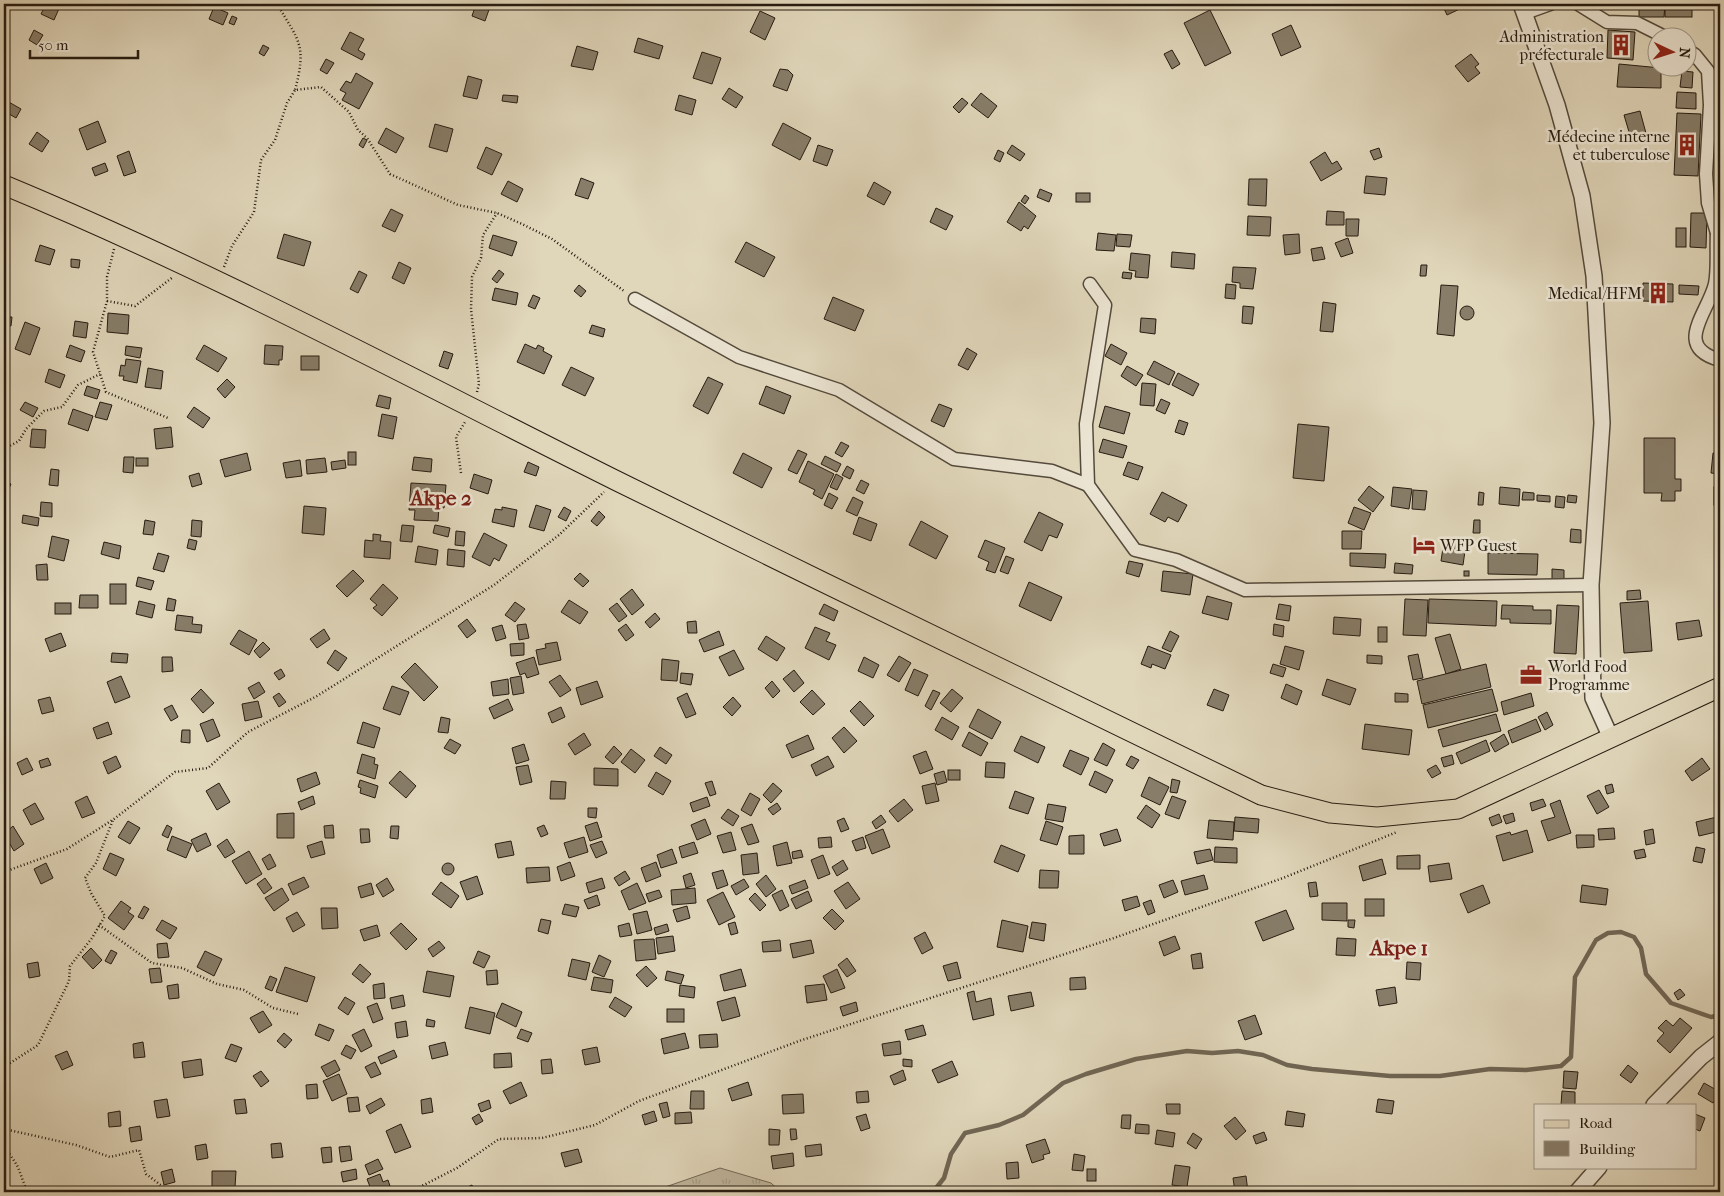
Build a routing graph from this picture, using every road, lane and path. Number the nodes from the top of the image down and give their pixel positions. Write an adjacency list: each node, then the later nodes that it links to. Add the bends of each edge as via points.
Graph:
1 (276, 4): 7 (path, via 300,41 301,67)
2 (1550, 4): 4 (street)
3 (1578, 4): 5 (street, via 1607,22 1637,23)
4 (1523, 8): 25 (street, via 1557,106 1582,196 1594,276 1602,423)
5 (1647, 28)
6 (1696, 56): 10 (street, via 1708,71 1708,203)
7 (295, 90): 9 (path, via 321,87 349,112 390,174 458,205); 13 (path, via 262,160 254,212 232,246)
8 (4, 185): 11 (main road)
9 (497, 213): 15 (path, via 552,239); 19 (path, via 483,235 481,258 472,277 471,309 479,384)
10 (1719, 233): 17 (street, via 1715,283 1696,327 1696,343 1701,351)
11 (117, 235): 12 (main road); 16 (path, via 107,277)
12 (186, 267): 13 (main road); 16 (path, via 135,306)
13 (218, 282): 19 (main road)
14 (1090, 284): 24 (street, via 1105,305 1086,424)
15 (635, 299): 24 (street, via 739,357 839,390 954,459 1052,471)
16 (107, 301): 18 (path, via 93,352)
17 (1720, 360)
18 (100, 374): 20 (path, via 106,392); 21 (path, via 78,384 62,407 44,411 26,429 20,441)
19 (474, 408): 22 (path, via 456,437); 23 (main road)
20 (168, 418)
21 (4, 449)
22 (461, 473)
23 (616, 480): 27 (main road, via 1269,797 1330,812 1377,818 1458,809); 28 (path, via 559,535 494,585 316,696 248,732 208,768 175,772)
24 (1088, 485): 25 (street, via 1135,550 1176,560 1245,590)
25 (1591, 585): 27 (street, via 1593,698)
26 (1720, 687): 27 (main road)
27 (1610, 738)
28 (114, 819): 30 (path, via 67,849); 31 (path, via 96,863 86,878 105,916)
29 (1405, 830): 41 (path, via 1274,882 1046,961 799,1041 639,1101 595,1125 542,1138 499,1139 457,1168)
30 (4, 872)
31 (99, 925): 32 (path, via 152,963 182,968 217,984 244,990 273,1008); 34 (path, via 70,966 69,981 38,1045)
32 (298, 1014)
33 (1720, 1042): 35 (street)
34 (4, 1067)
35 (1655, 1104)
36 (4, 1129): 40 (path, via 110,1156 139,1150 146,1174)
37 (4, 1145): 39 (path, via 18,1167)
38 (1598, 1168): 42 (street)
39 (27, 1192)
40 (170, 1192)
41 (410, 1192)
42 (1577, 1192)

